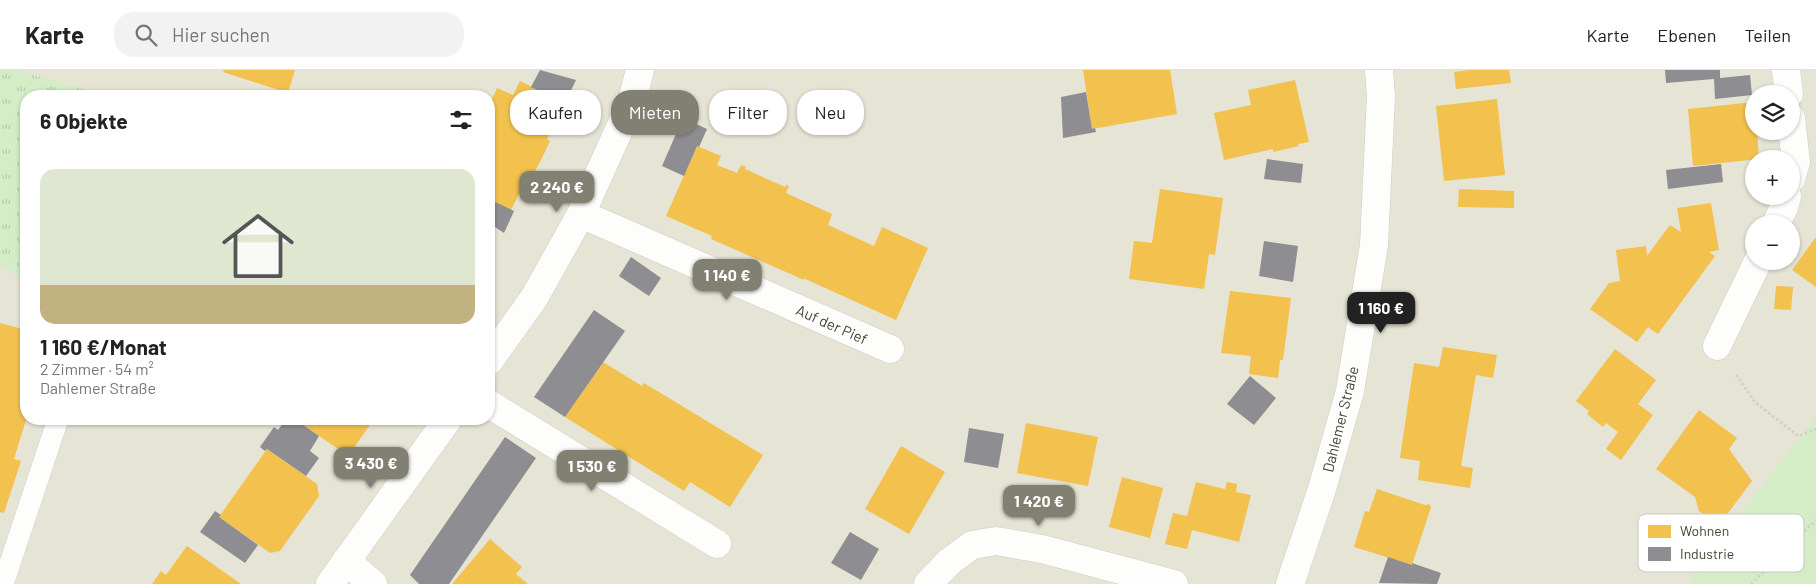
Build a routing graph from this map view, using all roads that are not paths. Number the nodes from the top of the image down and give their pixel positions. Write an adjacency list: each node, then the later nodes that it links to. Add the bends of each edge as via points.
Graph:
1 (640, 70): 5 (street, via 632,101)
2 (1378, 70): 20 (street, Dahlemer Straße, via 1380,96 1374,246 1350,391)
3 (1786, 70): 4 (street)
4 (1788, 85)
5 (581, 214): 8 (street, Auf der Pief); 9 (street, via 534,298)
6 (1754, 270): 7 (street)
7 (1717, 346)
8 (890, 349)
9 (495, 353)
10 (495, 408): 13 (street)
11 (56, 425): 15 (lane)
12 (444, 425): 14 (street)
13 (717, 544)
14 (346, 561): 16 (street); 17 (street)
15 (3, 584)
16 (330, 584)
17 (373, 584)
18 (928, 584): 19 (street, via 948,562 972,545 996,541 1042,548)
19 (1174, 584)
20 (1290, 584)

